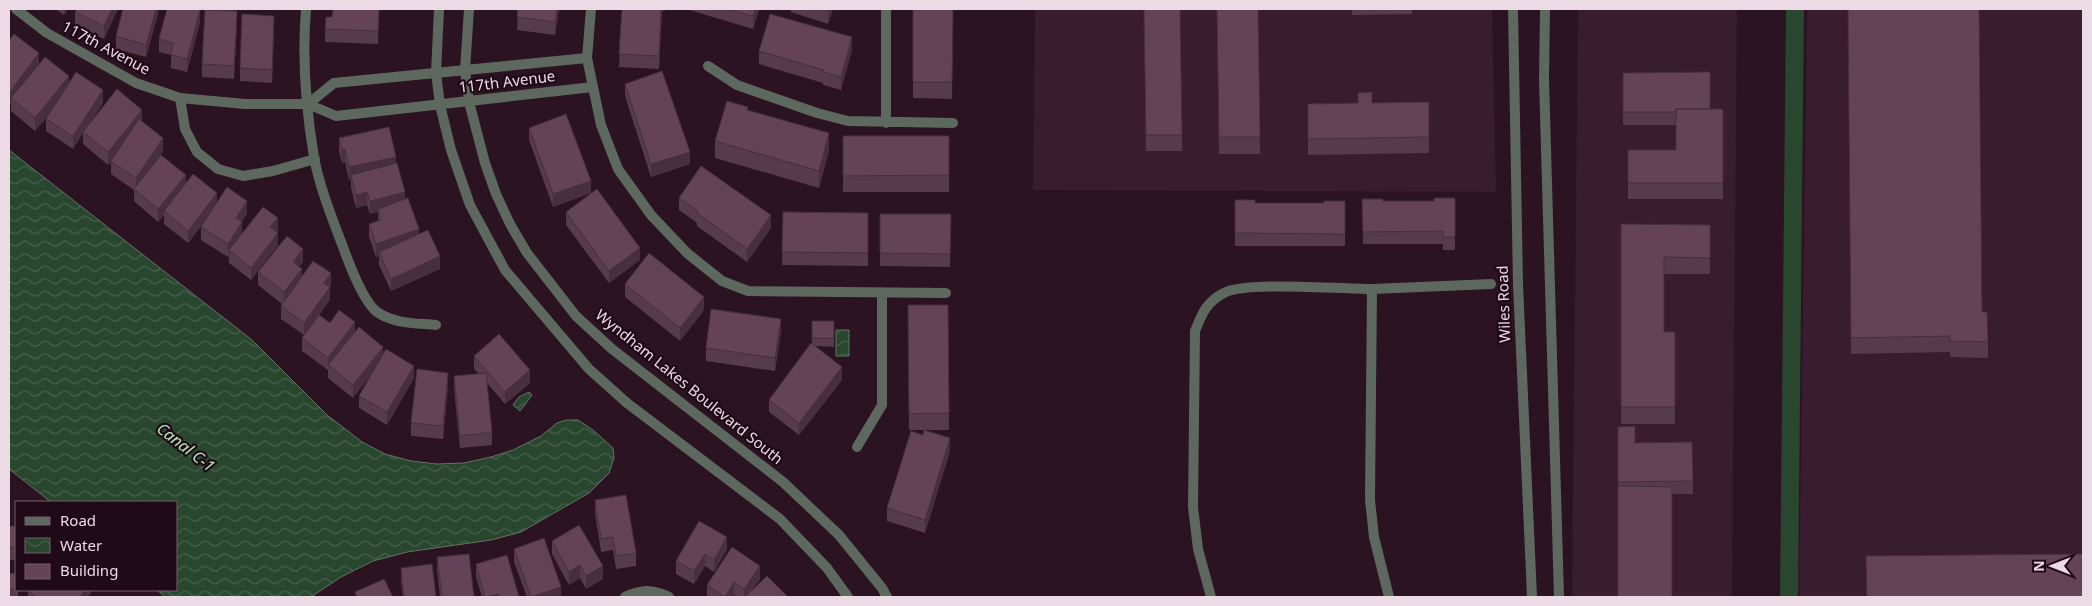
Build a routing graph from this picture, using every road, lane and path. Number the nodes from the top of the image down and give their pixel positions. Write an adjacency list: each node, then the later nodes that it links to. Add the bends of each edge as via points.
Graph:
1 (16, 9): 14 (street, 117th Avenue, via 47,33 136,83)
2 (306, 9): 16 (street, via 304,33)
3 (439, 9): 12 (street)
4 (469, 9): 11 (street, Wyndham Lakes Boulevard South)
5 (591, 9): 9 (street)
6 (886, 9): 18 (street)
7 (1513, 9): 33 (street, Wiles Road, via 1518,284)
8 (1545, 9): 34 (street, via 1544,79)
9 (587, 58): 11 (street, 117th Avenue); 13 (street)
10 (708, 66): 18 (street, via 737,85 816,112 848,121)
11 (466, 70): 12 (street, 117th Avenue); 15 (street, Wyndham Lakes Boulevard South)
12 (436, 73): 16 (street, 117th Avenue, via 334,83); 17 (street)
13 (593, 87): 15 (street, 117th Avenue); 23 (street, via 601,125 618,169 652,216 687,254 722,281 748,292)
14 (180, 98): 16 (street, 117th Avenue, via 246,104); 20 (street, via 185,129 197,152 218,169 243,176)
15 (469, 102): 17 (street, 117th Avenue); 30 (street, Wyndham Lakes Boulevard South, via 485,162 510,224 527,254 576,316 612,349 807,503 839,535)
16 (308, 104): 17 (street, 117th Avenue, via 336,116); 20 (street)
17 (440, 105): 29 (street, via 470,205 506,270 589,369 780,519 821,562)
18 (886, 123): 19 (street)
19 (953, 123)
20 (314, 159): 25 (street, via 333,222 356,281 375,310 392,321)
21 (1492, 284): 22 (street)
22 (1372, 289): 31 (street, via 1247,287 1225,292 1205,307 1195,331 1193,507 1198,549); 32 (street, via 1370,500 1374,537)
23 (882, 293): 24 (street); 26 (street, via 882,405)
24 (946, 293)
25 (436, 325)
26 (856, 447)
27 (625, 597): 28 (street, via 652,590)
28 (669, 597)
29 (848, 597)
30 (887, 597)
31 (1211, 597)
32 (1389, 597)
33 (1532, 597)
34 (1559, 597)

